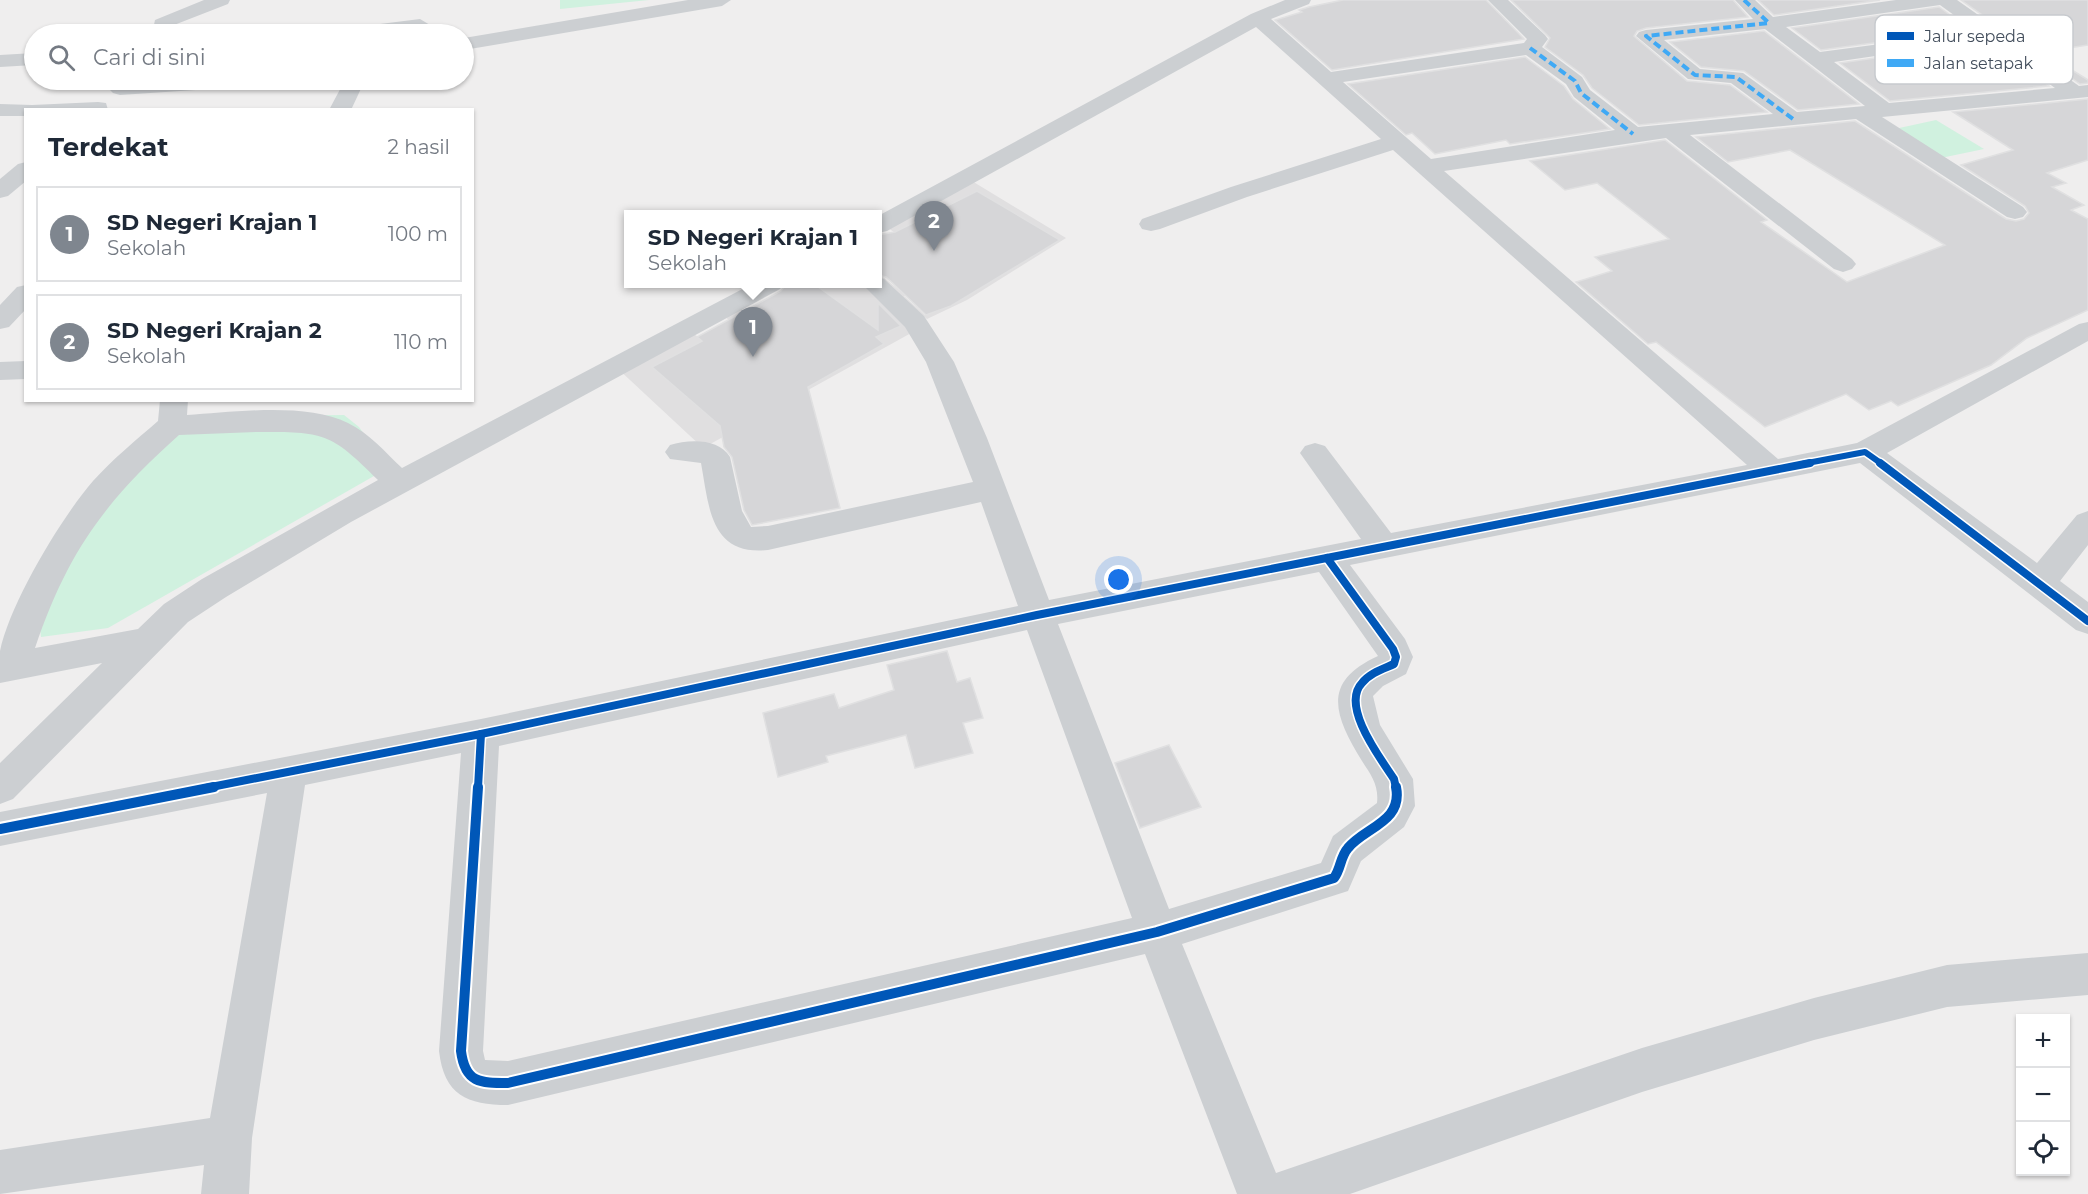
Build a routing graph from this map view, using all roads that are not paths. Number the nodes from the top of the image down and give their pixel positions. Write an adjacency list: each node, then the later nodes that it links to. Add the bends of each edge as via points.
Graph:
1 (220, 0): 11 (street)
2 (722, 0): 12 (street)
3 (1302, 0): 9 (street)
4 (1497, 0): 13 (street, via 1538,39)
5 (1744, 0): 10 (street)
6 (1938, 0): 10 (street)
7 (1945, 0): 8 (street)
8 (1967, 15)
9 (1258, 18): 18 (street); 36 (street)
10 (1769, 23): 15 (street); 28 (street, via 1646,36 1695,75 1736,77)
11 (162, 24)
12 (474, 42)
13 (1530, 48): 18 (street); 30 (street, via 1575,81 1581,93)
14 (1875, 51): 15 (street)
15 (1816, 58): 26 (street)
16 (24, 60): 17 (street)
17 (0, 61)
18 (1326, 79): 31 (street)
19 (118, 90): 22 (street)
20 (350, 90): 23 (street)
21 (2081, 91): 26 (street)
22 (98, 108)
23 (341, 108)
24 (0, 110): 25 (street)
25 (24, 110)
26 (1884, 110): 27 (street)
27 (1861, 113): 28 (street); 35 (street)
28 (1793, 119): 29 (street)
29 (1671, 131): 30 (street); 38 (street)
30 (1633, 134): 32 (street)
31 (1398, 141): 32 (street); 37 (street)
32 (1426, 166): 50 (street)
33 (24, 171): 34 (street)
34 (0, 190)
35 (2015, 212)
36 (882, 224)
37 (1151, 224)
38 (1843, 264)
39 (764, 288): 51 (street)
40 (879, 288): 52 (street, via 915,322 940,362)
41 (24, 295): 42 (street)
42 (0, 321)
43 (2088, 330): 48 (street)
44 (24, 370): 45 (street)
45 (0, 371)
46 (173, 412): 51 (street, via 334,428); 60 (street, via 97,498 65,545)
47 (680, 452): 52 (street, via 710,453 715,458 730,523 738,535 748,539 768,538)
48 (1865, 452): 50 (street); 56 (street)
49 (1315, 453): 54 (street)
50 (1772, 470): 54 (street)
51 (399, 483): 59 (street, via 213,588 176,613)
52 (990, 489): 57 (street)
53 (2088, 523): 56 (street)
54 (1383, 546): 55 (street)
55 (1327, 558): 57 (street); 65 (street, via 1396,653 1394,664 1359,687 1356,702 1358,717 1394,779 1397,790 1393,811 1387,821 1347,849 1334,878)
56 (2040, 583): 58 (street)
57 (1037, 615): 61 (street); 65 (street)
58 (2088, 621)
59 (148, 641): 60 (street); 63 (street)
60 (6, 668)
61 (481, 734): 62 (street); 65 (street, via 460,1051 462,1066 472,1079 508,1083)
62 (289, 771): 64 (street); 67 (street)
63 (0, 787)
64 (0, 829)
65 (1157, 932): 70 (street)
66 (2088, 974): 71 (street, via 1947,986 1814,1018 1642,1070)
67 (229, 1138): 68 (street); 69 (street)
68 (0, 1173)
69 (225, 1194)
70 (1261, 1194)
71 (1282, 1194)

